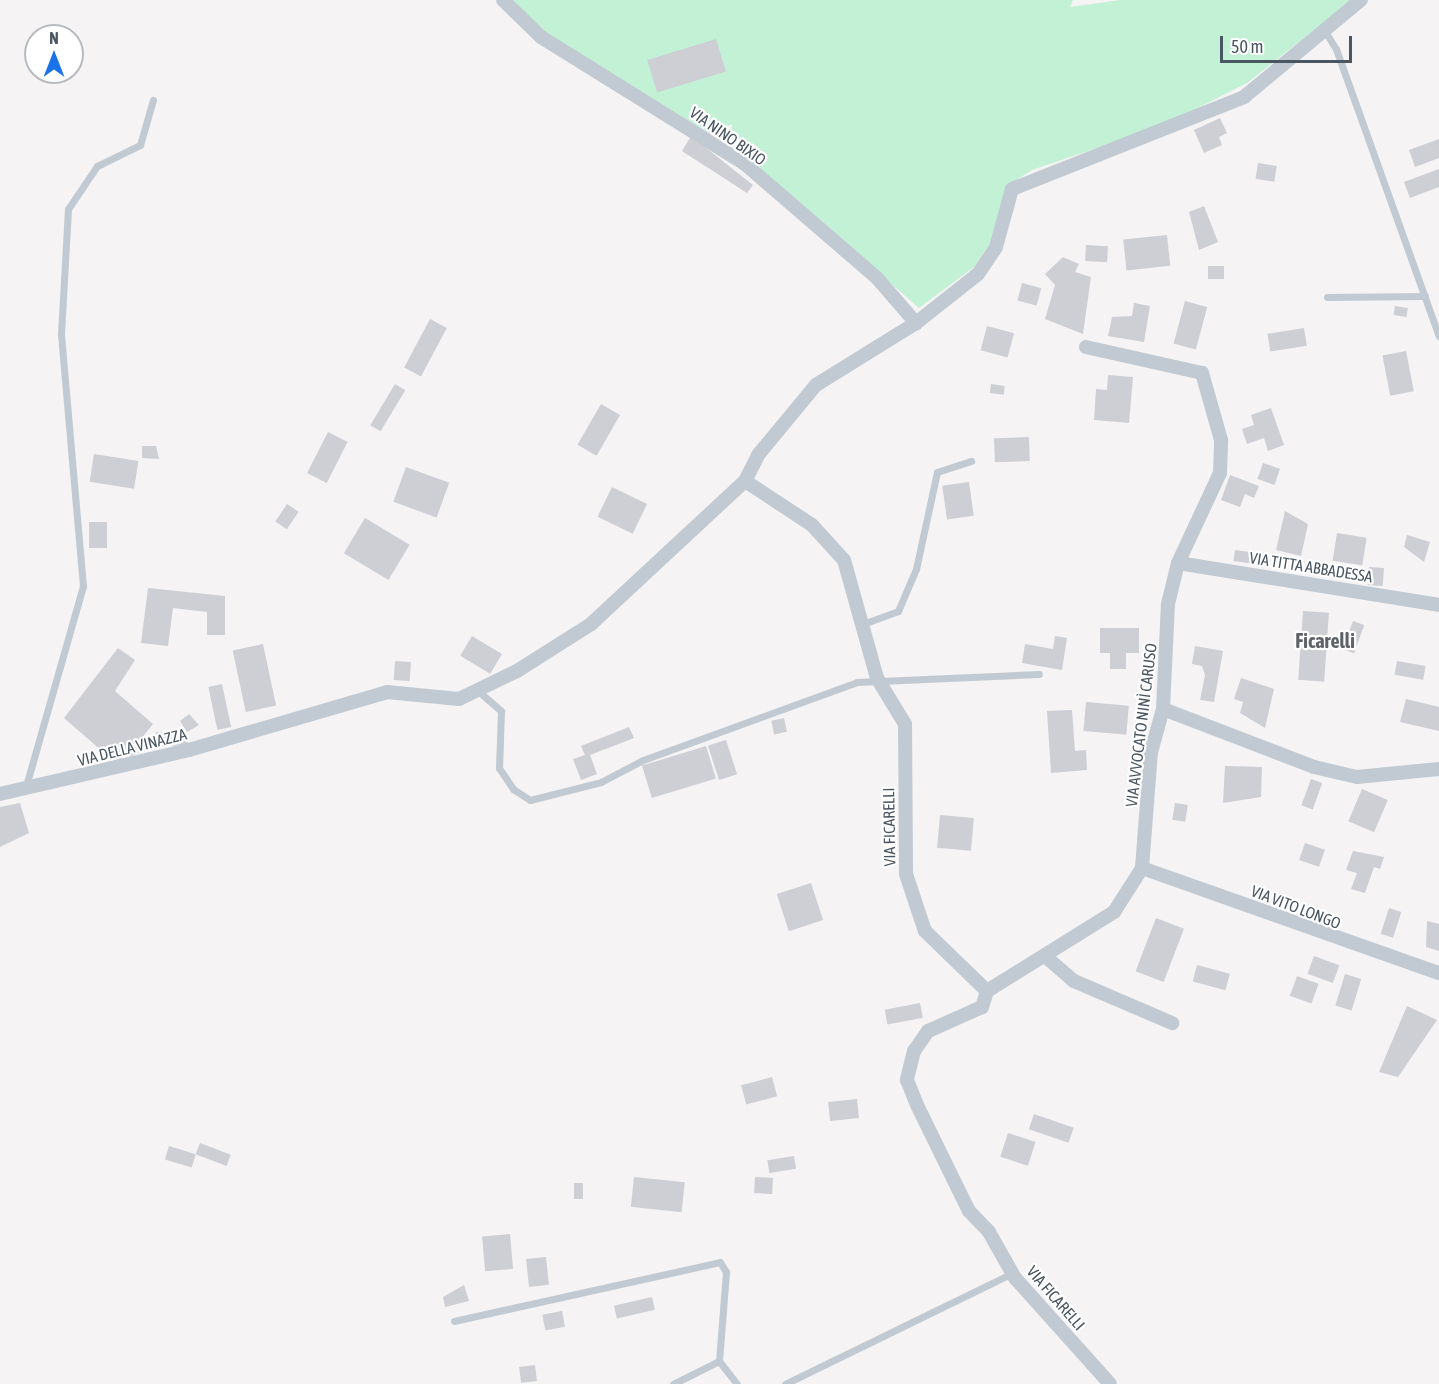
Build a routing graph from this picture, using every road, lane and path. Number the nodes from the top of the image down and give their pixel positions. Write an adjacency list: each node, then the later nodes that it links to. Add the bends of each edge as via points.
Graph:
1 (503, 0): 7 (street, VIA NINO BIXIO, via 542,37 745,164 877,278)
2 (1361, 0): 3 (street)
3 (1326, 33): 5 (lane, via 1336,49); 7 (street, via 1244,97 1011,189 996,247 978,274)
4 (153, 100): 20 (lane, via 140,145 97,166 68,209 61,334 82,586)
5 (1425, 296): 6 (lane); 8 (lane)
6 (1327, 297)
7 (916, 323): 11 (street, via 816,385 758,455)
8 (1439, 336)
9 (1086, 347): 12 (street, VIA AVVOCATO NINÌ CARUSO, via 1202,373 1221,440 1220,472)
10 (971, 461): 14 (lane, via 937,472 916,569 898,611)
11 (745, 481): 14 (street, VIA FICARELLI, via 833,545 844,560); 17 (street, VIA DELLA VINAZZA, via 591,624)
12 (1178, 563): 13 (street, VIA TITTA ABBADESSA); 18 (street, VIA AVVOCATO NINÌ CARUSO, via 1168,604)
13 (1439, 605)
14 (860, 625): 16 (street, VIA FICARELLI)
15 (1039, 674): 16 (lane)
16 (877, 678): 17 (lane, via 822,691 601,782 531,801 513,789 499,768 501,711); 25 (street, VIA FICARELLI, via 905,724 906,874 926,931)
17 (477, 690): 20 (street, VIA DELLA VINAZZA, via 459,699 387,692 189,750)
18 (1163, 709): 19 (street, via 1325,770 1357,777); 22 (street, VIA AVVOCATO NINÌ CARUSO, via 1151,752)
19 (1439, 769)
20 (31, 784): 21 (street, VIA DELLA VINAZZA)
21 (0, 794)
22 (1142, 868): 23 (street, VIA AVVOCATO NINÌ CARUSO, via 1114,912); 24 (street, VIA VITO LONGO)
23 (1045, 956): 25 (street, VIA AVVOCATO NINÌ CARUSO); 26 (street, via 1074,981)
24 (1439, 973)
25 (987, 991): 27 (street, VIA FICARELLI, via 982,1008 928,1031 914,1051 907,1080 969,1211 989,1232)
26 (1172, 1023)
27 (1013, 1273): 32 (lane); 33 (street, VIA FICARELLI)
28 (454, 1321): 29 (lane, via 720,1262 726,1272)
29 (719, 1361): 30 (lane); 31 (lane)
30 (673, 1384)
31 (737, 1384)
32 (785, 1384)
33 (1110, 1384)

